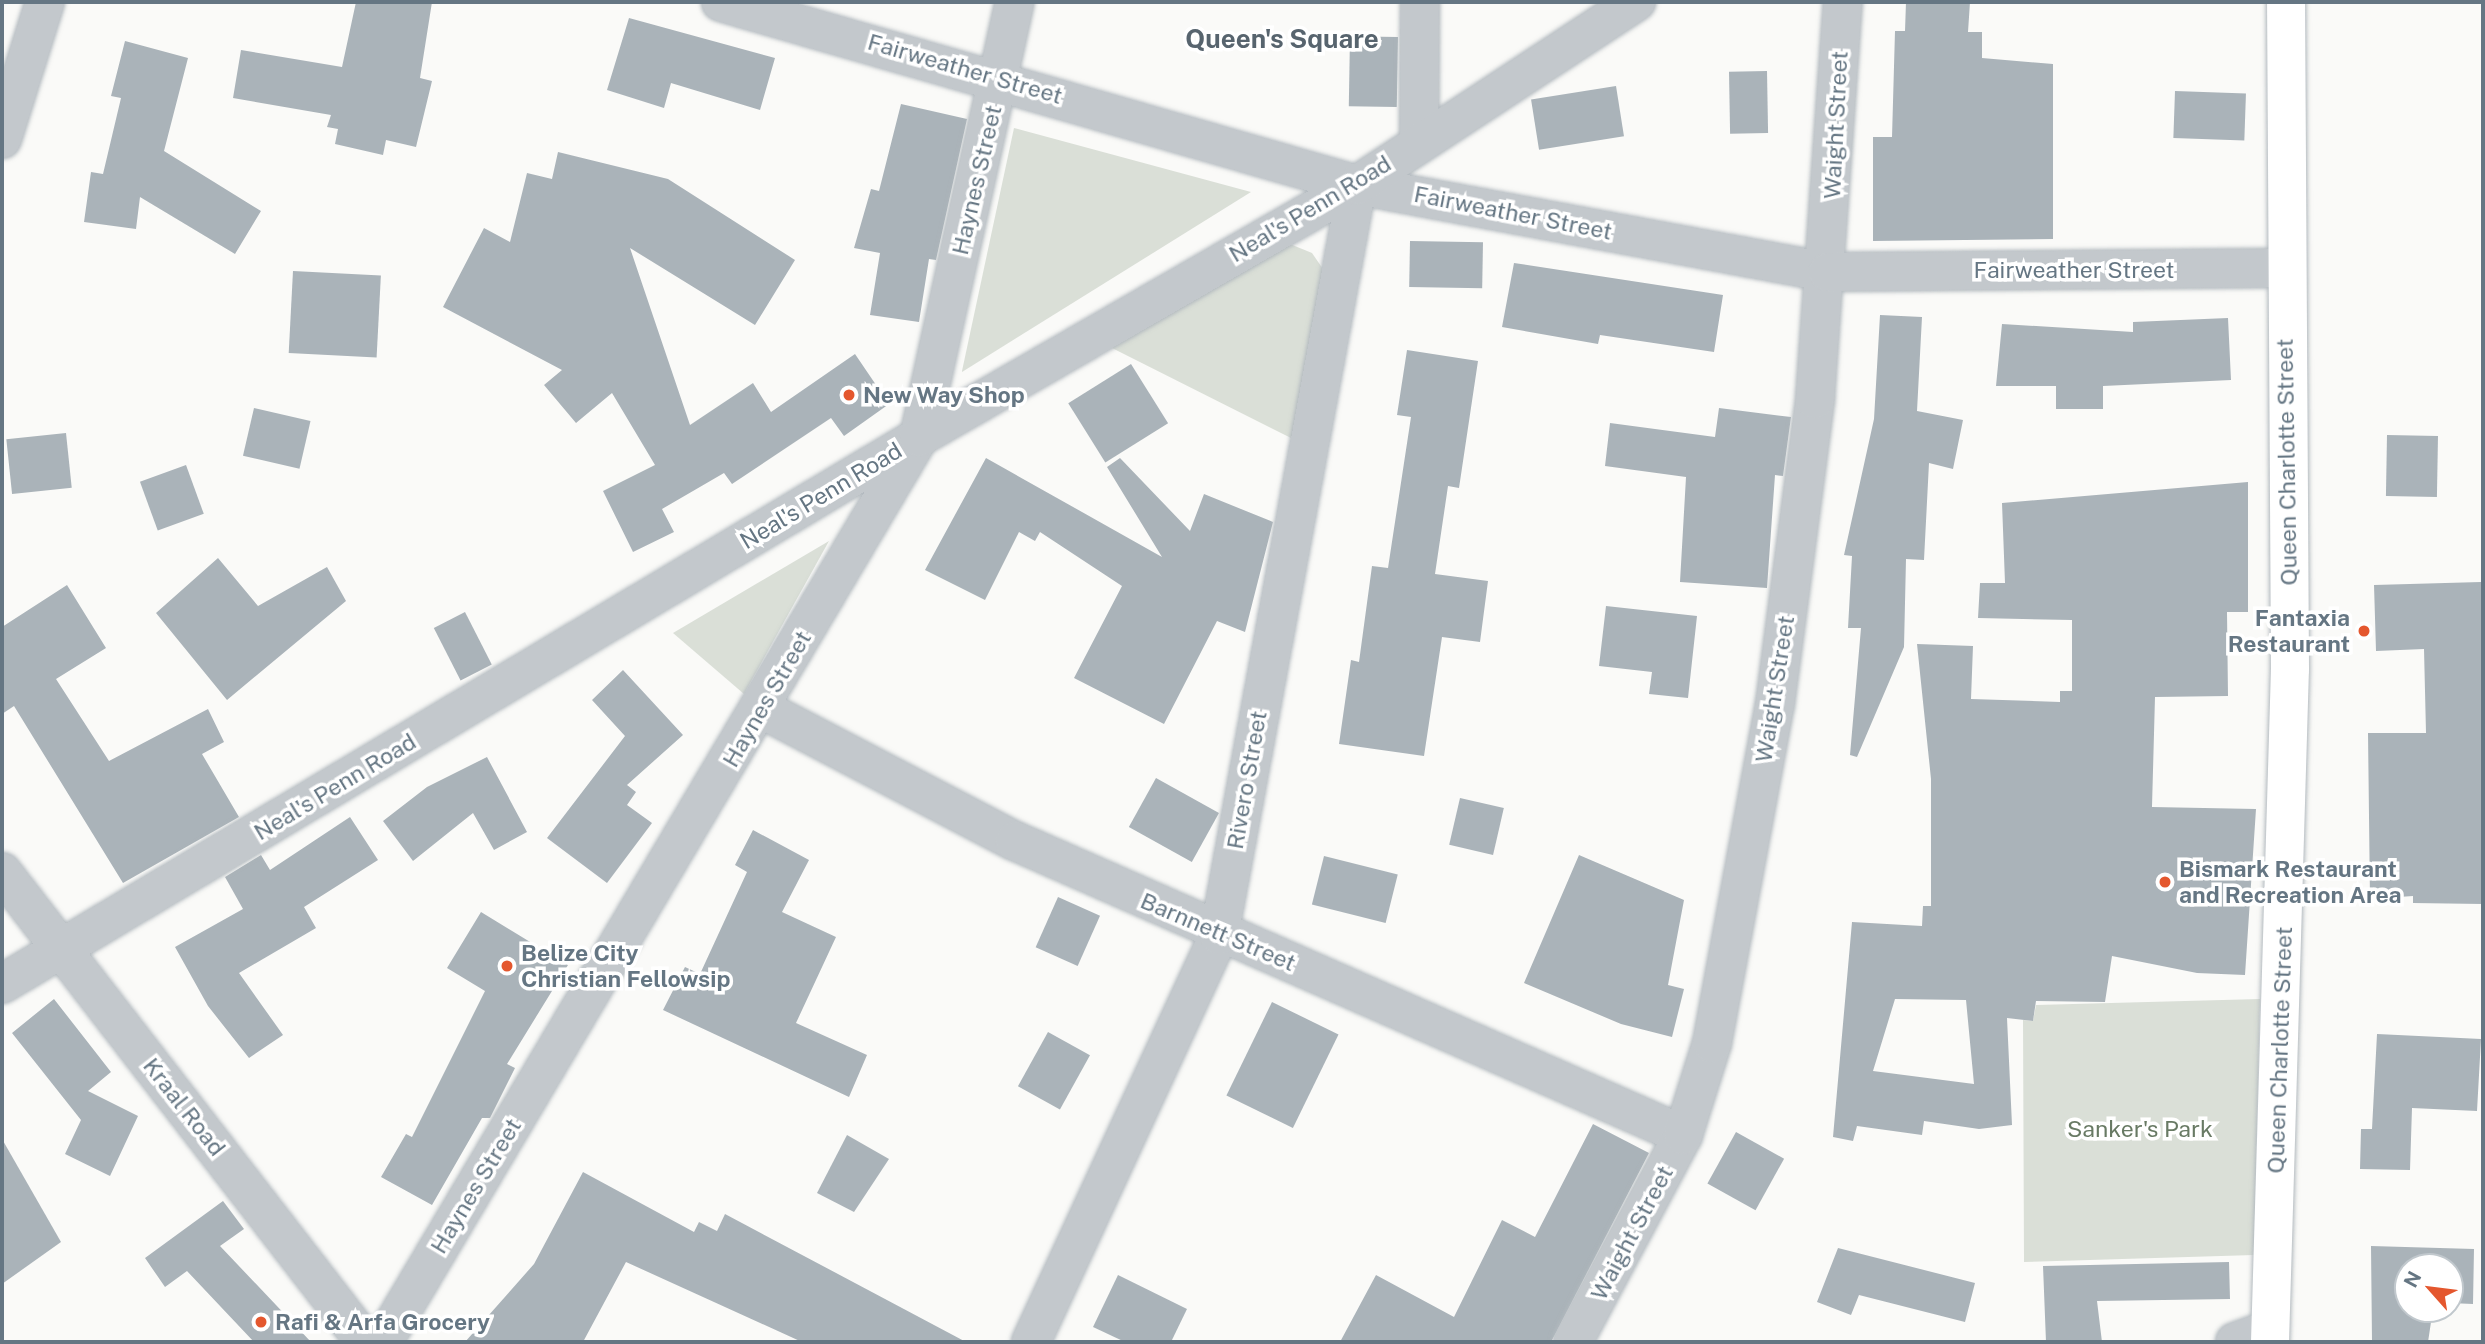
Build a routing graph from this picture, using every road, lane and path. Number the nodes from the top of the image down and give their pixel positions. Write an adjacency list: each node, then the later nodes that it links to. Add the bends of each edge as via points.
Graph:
1 (45, 2): 9 (street)
2 (721, 2): 8 (street, Fairweather Street)
3 (1015, 2): 8 (street, Haynes Street)
4 (1420, 2): 10 (street)
5 (1636, 2): 10 (street, Neal's Penn Road)
6 (1843, 2): 13 (street, Waight Street)
7 (2286, 2): 12 (main road, Queen Charlotte Street)
8 (1000, 78): 11 (street, Fairweather Street); 14 (street, Haynes Street)
9 (2, 139)
10 (1419, 140): 11 (street, Neal's Penn Road)
11 (1357, 185): 13 (street, Fairweather Street); 14 (street, Neal's Penn Road); 17 (street, Rivero Street)
12 (2285, 268): 13 (street, Fairweather Street); 21 (main road, Queen Charlotte Street, via 2290,682)
13 (1828, 272): 20 (street, Waight Street, via 1775,704 1712,1043)
14 (919, 437): 15 (street, Haynes Street); 18 (street, Neal's Penn Road)
15 (762, 709): 17 (street, Barnnett Street, via 1015,841); 23 (street, Haynes Street)
16 (2, 872): 18 (street, Kraal Road)
17 (1219, 935): 20 (street, Barnnett Street); 24 (street, Rivero Street)
18 (62, 950): 19 (street, Neal's Penn Road); 22 (street, Kraal Road)
19 (2, 984)
20 (1682, 1135): 25 (street, Waight Street)
21 (2270, 1336): 26 (street)
22 (365, 1342)
23 (383, 1342)
24 (1031, 1342)
25 (1573, 1342)
26 (2235, 1342)

